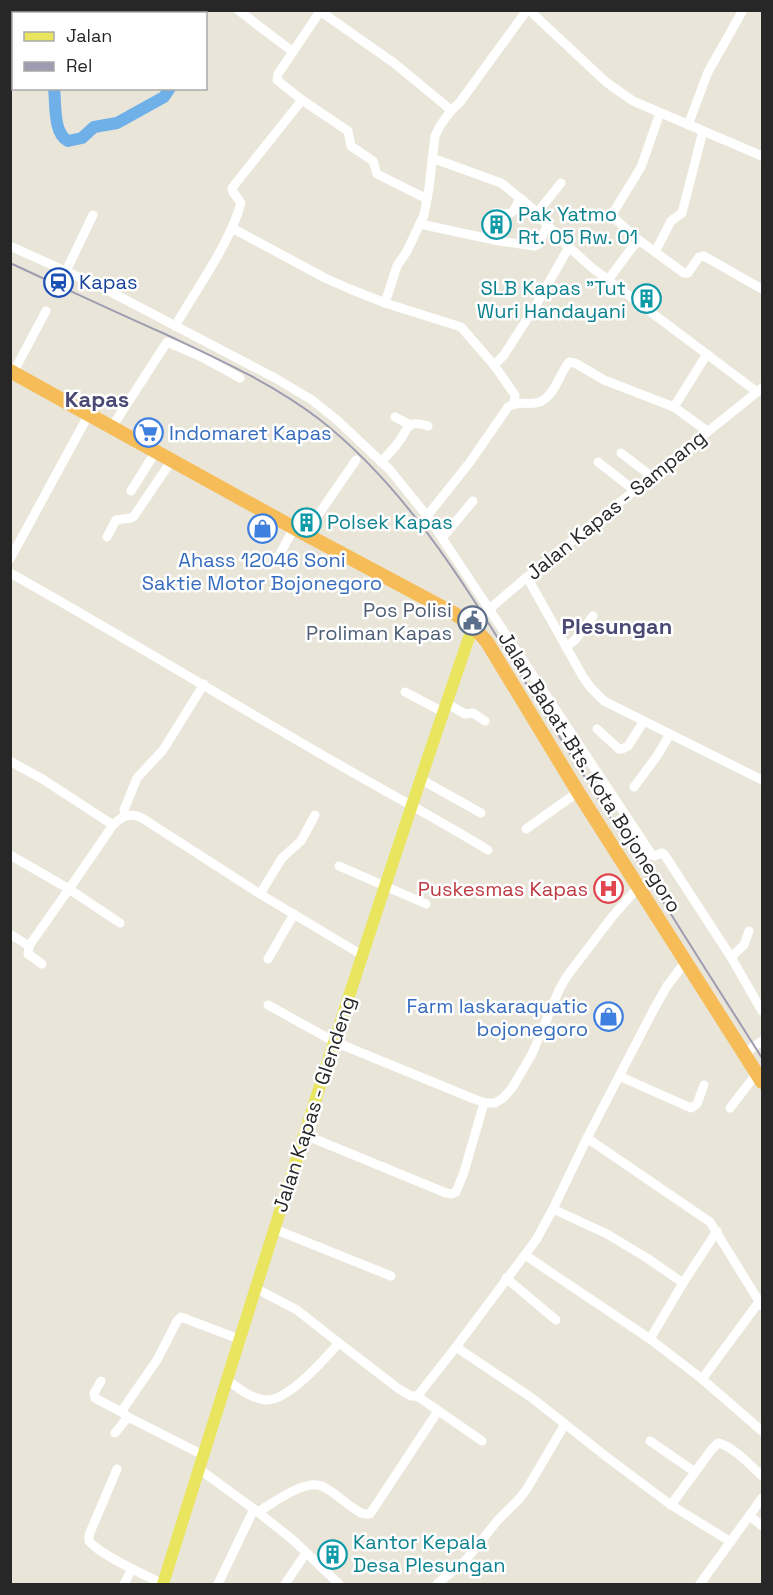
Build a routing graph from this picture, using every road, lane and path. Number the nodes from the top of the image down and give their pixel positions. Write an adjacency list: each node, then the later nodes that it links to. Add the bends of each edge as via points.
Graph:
1 (238, 10): 5 (street)
2 (528, 10): 7 (street); 8 (street, via 606,82 633,101)
3 (743, 10): 9 (street, via 708,72)
4 (320, 11): 5 (street); 7 (street)
5 (293, 52): 6 (street, via 277,80)
6 (302, 100): 15 (street, via 348,131 351,146 373,161 377,174); 19 (street, via 232,188 241,201)
7 (452, 110): 12 (street, via 435,136)
8 (660, 113): 9 (street); 22 (street, via 641,166 613,213)
9 (688, 125): 10 (street)
10 (703, 131): 11 (street); 25 (street, via 682,213 671,221)
11 (762, 156)
12 (432, 158): 14 (street, via 501,183); 15 (street)
13 (561, 183): 17 (street)
14 (520, 198): 16 (street, via 513,213); 17 (street)
15 (427, 199): 20 (street)
16 (496, 212)
17 (537, 213): 21 (street)
18 (93, 215): 26 (street)
19 (234, 224): 29 (street, via 325,278); 31 (street)
20 (420, 224): 21 (street, via 534,246); 29 (street, via 397,266)
21 (548, 226): 24 (street)
22 (640, 241): 25 (street); 27 (street)
23 (10, 246): 26 (street)
24 (569, 247): 27 (street); 33 (street, via 536,305)
25 (655, 252): 28 (street, via 688,273 704,256)
26 (66, 271): 31 (street)
27 (608, 280): 32 (street)
28 (762, 289)
29 (385, 303): 33 (street, via 460,327)
30 (46, 311): 34 (street)
31 (175, 326): 49 (street, via 312,400)
32 (707, 354): 36 (street); 38 (street)
33 (494, 365): 37 (street, via 515,395)
34 (12, 372): 39 (highway, Jalan Babat-Bts. Kota Bojonegoro)
35 (240, 378): 43 (street, via 167,342)
36 (760, 390): 44 (street, Jalan Kapas - Sampang)
37 (514, 403): 38 (street, via 545,400 564,368 572,362 603,380); 55 (street)
38 (674, 407): 44 (street)
39 (88, 414): 43 (highway, Jalan Babat-Bts. Kota Bojonegoro); 59 (street)
40 (395, 417): 41 (street)
41 (410, 425): 42 (street); 49 (street)
42 (428, 426)
43 (112, 427): 45 (highway, Jalan Babat-Bts. Kota Bojonegoro)
44 (707, 431): 51 (street, Jalan Kapas - Sampang)
45 (156, 451): 47 (highway, Jalan Babat-Bts. Kota Bojonegoro); 53 (street)
46 (621, 453): 51 (street)
47 (172, 460): 56 (highway, Jalan Babat-Bts. Kota Bojonegoro); 57 (street, via 134,516 116,520)
48 (356, 460): 56 (street)
49 (381, 462): 55 (street)
50 (598, 462): 52 (street)
51 (651, 476): 52 (street, Jalan Kapas - Sampang)
52 (634, 490): 62 (street, Jalan Kapas - Sampang)
53 (131, 491)
54 (473, 501): 58 (street)
55 (428, 516): 58 (street)
56 (300, 531): 60 (street); 65 (highway, Jalan Babat-Bts. Kota Bojonegoro)
57 (107, 537)
58 (442, 538): 63 (street)
59 (10, 559)
60 (276, 561)
61 (10, 573): 67 (street)
62 (527, 577): 63 (street, Jalan Kapas - Sampang); 66 (street)
63 (489, 609): 65 (street, Jalan Kapas - Sampang); 100 (street, via 652,855 664,854)
64 (593, 616): 66 (street)
65 (473, 626): 69 (main road, Jalan Kapas - Glendeng); 78 (highway, Jalan Babat-Bts. Kota Bojonegoro)
66 (566, 647): 71 (street, via 583,677 604,701)
67 (204, 684): 79 (street); 80 (street, via 163,750 137,778)
68 (405, 692): 69 (street)
69 (445, 707): 70 (street, via 473,713); 75 (main road, Jalan Kapas - Glendeng)
70 (485, 721)
71 (644, 721): 72 (street, via 622,749); 73 (street)
72 (597, 729)
73 (670, 734): 76 (street); 77 (street)
74 (10, 761): 84 (street)
75 (420, 779): 79 (main road, Jalan Kapas - Glendeng); 81 (street)
76 (762, 780)
77 (634, 787)
78 (578, 792): 85 (street); 90 (highway, Jalan Babat-Bts. Kota Bojonegoro)
79 (412, 804): 86 (street); 89 (main road, Jalan Kapas - Glendeng)
80 (124, 810): 82 (street); 84 (street)
81 (481, 813)
82 (135, 815): 84 (street, via 124,816); 92 (street)
83 (315, 815): 92 (street, via 301,841 282,858)
84 (115, 823): 91 (street)
85 (526, 829)
86 (488, 850)
87 (10, 855): 91 (street)
88 (339, 866): 89 (street)
89 (385, 886): 93 (street); 99 (main road, Jalan Kapas - Glendeng)
90 (639, 886): 102 (highway, Jalan Babat-Bts. Kota Bojonegoro); 112 (street, via 567,976 536,1047 512,1088 498,1102)
91 (69, 889): 95 (street); 98 (street)
92 (260, 894): 94 (street)
93 (426, 904)
94 (294, 914): 99 (street); 101 (street)
95 (120, 923)
96 (749, 931): 100 (street, via 744,945)
97 (10, 934): 98 (street)
98 (29, 946): 103 (street, via 28,954)
99 (362, 955): 107 (main road, Jalan Kapas - Glendeng)
100 (731, 957): 105 (street)
101 (268, 959)
102 (686, 961): 108 (highway, Jalan Babat-Bts. Kota Bojonegoro); 109 (street, via 657,1002)
103 (42, 964)
104 (268, 1005): 107 (street)
105 (762, 1011)
106 (762, 1041): 108 (street)
107 (335, 1042): 112 (street); 114 (main road, Jalan Kapas - Glendeng)
108 (745, 1053): 110 (highway, Jalan Babat-Bts. Kota Bojonegoro)
109 (619, 1076): 111 (street, via 691,1108 697,1104); 115 (street)
110 (760, 1077): 113 (street)
111 (704, 1085)
112 (484, 1102): 114 (street, via 464,1172 452,1194)
113 (730, 1107)
114 (305, 1135): 117 (main road, Jalan Kapas - Glendeng)
115 (587, 1138): 116 (street); 118 (street, via 706,1218)
116 (553, 1209): 119 (street); 122 (street, via 608,1234)
117 (274, 1229): 120 (street); 123 (main road, Jalan Kapas - Glendeng)
118 (717, 1231): 122 (street); 124 (street)
119 (525, 1255): 121 (street); 127 (street)
120 (391, 1276)
121 (506, 1278): 125 (street); 129 (street)
122 (683, 1283): 127 (street)
123 (255, 1288): 126 (main road, Jalan Kapas - Glendeng); 128 (street, via 297,1310)
124 (761, 1304): 130 (street)
125 (555, 1320)
126 (239, 1339): 131 (main road, Jalan Kapas - Glendeng); 135 (street, via 181,1317 126,1403)
127 (650, 1339): 130 (street)
128 (339, 1343): 131 (street, via 300,1382 273,1399 250,1396); 133 (street, via 399,1389)
129 (456, 1347): 133 (street); 136 (street)
130 (702, 1379): 137 (street)
131 (227, 1380): 141 (main road, Jalan Kapas - Glendeng)
132 (101, 1382): 135 (street, via 95,1398)
133 (417, 1396): 134 (street)
134 (438, 1411): 140 (street); 148 (street, via 370,1514 361,1513 314,1484)
135 (125, 1415): 138 (street); 141 (street)
136 (565, 1424): 147 (street); 159 (street, via 520,1498 465,1561)
137 (762, 1431)
138 (116, 1433)
139 (650, 1441): 144 (street)
140 (482, 1442)
141 (203, 1455): 143 (main road, Jalan Kapas - Glendeng)
142 (117, 1469): 153 (street, via 88,1539)
143 (199, 1469): 148 (street); 155 (main road, Jalan Kapas - Glendeng)
144 (695, 1472): 145 (street, via 720,1443); 147 (street)
145 (762, 1476)
146 (762, 1498): 149 (street)
147 (671, 1505): 151 (street)
148 (256, 1511): 152 (street); 156 (street)
149 (750, 1516): 150 (street); 151 (street)
150 (762, 1526)
151 (731, 1542): 160 (street)
152 (306, 1553): 157 (street); 158 (street)
153 (132, 1569): 154 (street); 155 (street)
154 (124, 1584)
155 (163, 1584)
156 (218, 1584)
157 (285, 1584)
158 (339, 1584)
159 (436, 1584)
160 (700, 1584)

